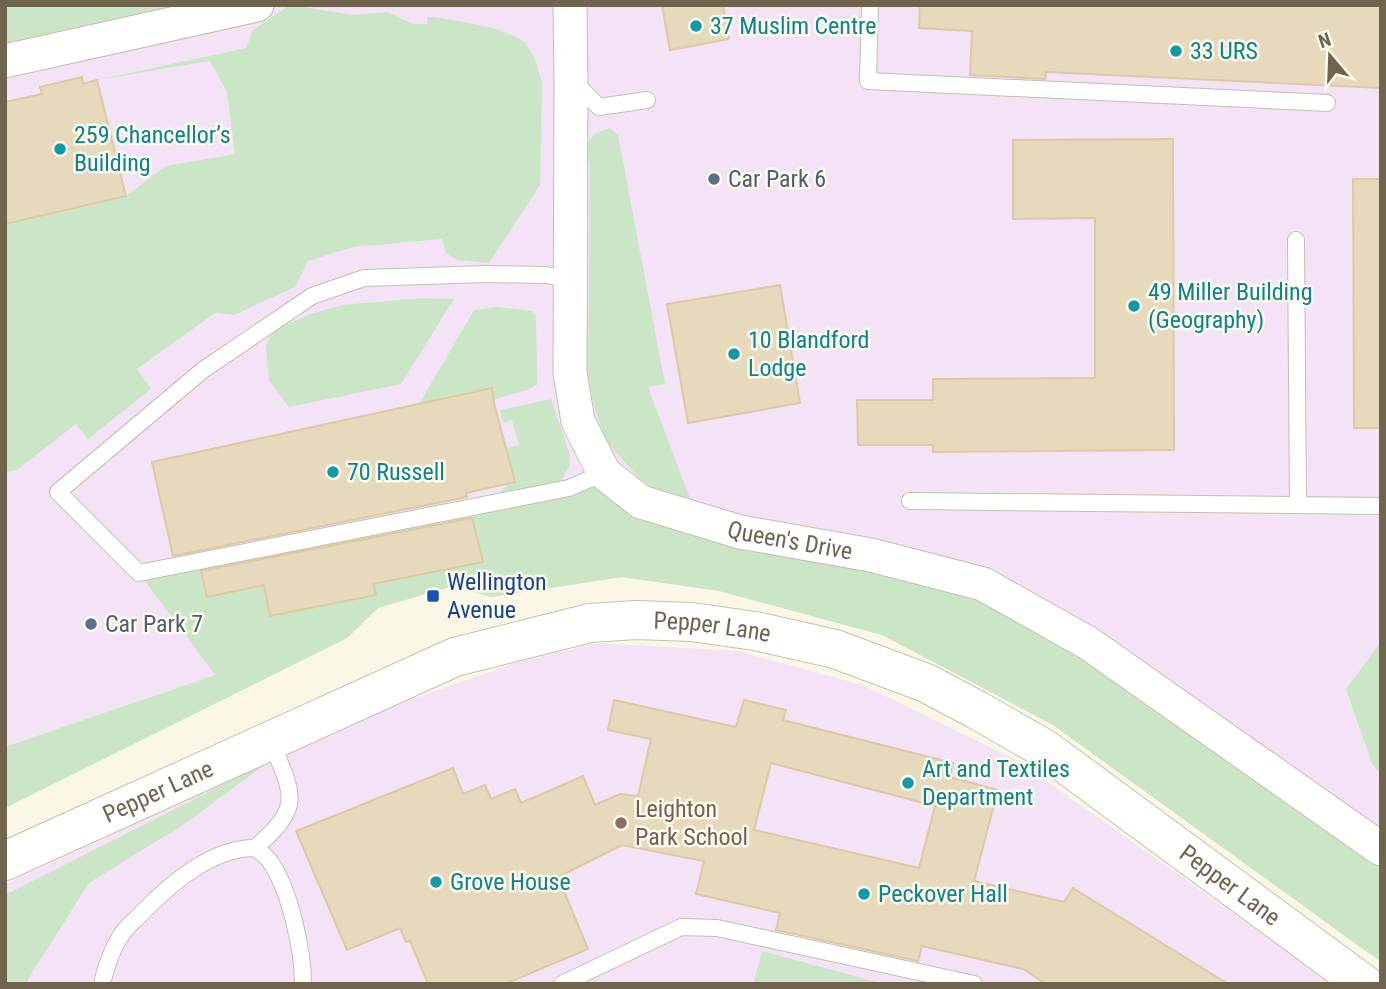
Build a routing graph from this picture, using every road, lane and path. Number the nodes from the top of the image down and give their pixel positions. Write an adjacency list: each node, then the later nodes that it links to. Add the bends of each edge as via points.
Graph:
1 (257, 5): 4 (street)
2 (870, 5): 7 (lane, via 868,81)
3 (561, 9): 5 (street, Queen's Drive)
4 (5, 61)
5 (572, 80): 6 (lane, via 599,107); 9 (street, Queen's Drive)
6 (647, 100)
7 (1327, 103)
8 (1296, 240): 12 (lane)
9 (568, 279): 10 (street, Queen's Drive, via 569,373 578,421); 10 (lane, via 486,274 364,278 312,296 203,370 58,492 139,573 569,488)
10 (604, 473): 16 (street, Queen's Drive, via 641,502 740,532 871,555 983,584 1088,643)
11 (910, 501): 12 (lane)
12 (1298, 505): 13 (lane)
13 (1381, 506)
14 (270, 739): 15 (lane, via 288,785 290,804 281,823); 17 (street, Pepper Lane); 22 (street, Pepper Lane, via 455,657 590,623 692,622 755,631 835,649 926,683 1045,749)
15 (255, 848): 18 (lane, via 216,857 147,907 122,933); 19 (lane, via 271,861 285,895 303,958)
16 (1381, 849)
17 (5, 861)
18 (102, 984)
19 (303, 984)
20 (562, 984): 21 (lane, via 681,927 717,928)
21 (974, 984)
22 (1364, 984)

